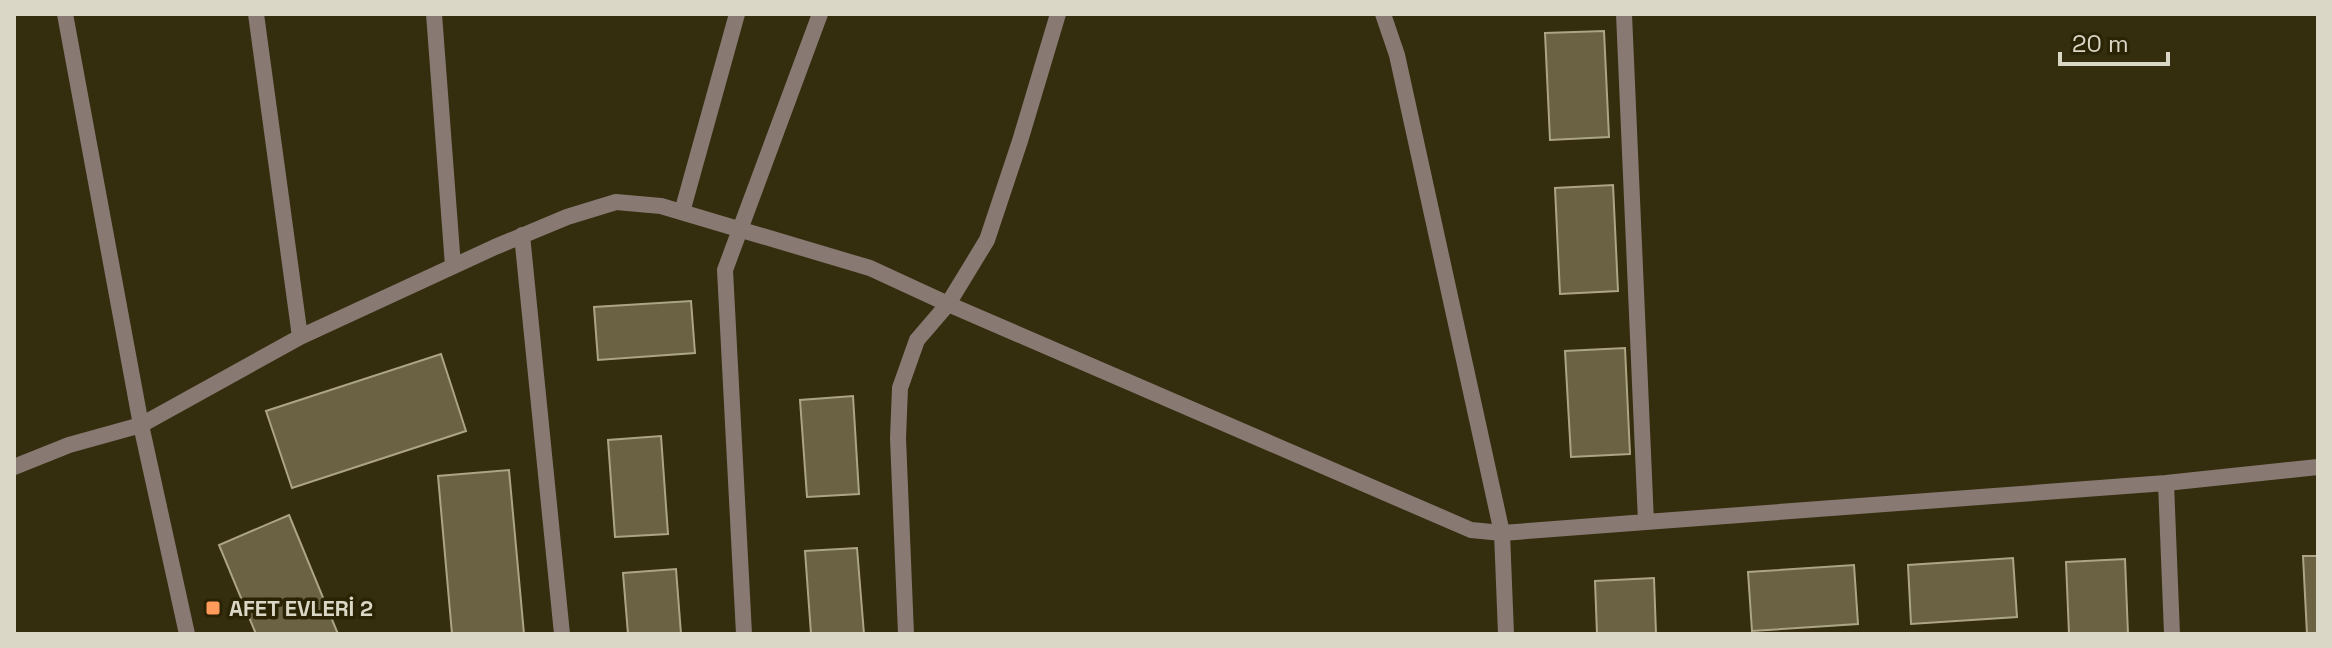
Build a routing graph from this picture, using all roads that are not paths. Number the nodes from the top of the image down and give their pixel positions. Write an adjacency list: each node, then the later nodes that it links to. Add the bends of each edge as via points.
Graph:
1 (65, 14): 15 (street)
2 (256, 14): 14 (street)
3 (434, 14): 12 (street)
4 (737, 14): 9 (street)
5 (820, 14): 10 (street)
6 (1058, 14): 13 (street, via 987,240)
7 (1383, 14): 20 (street, via 1400,70)
8 (1624, 14): 19 (street)
9 (682, 212): 10 (street); 11 (street, via 616,202)
10 (739, 229): 13 (street, via 870,268); 23 (street, via 725,270)
11 (522, 235): 12 (street); 22 (street)
12 (453, 266): 14 (street)
13 (948, 304): 20 (street, via 1471,530); 24 (street, via 917,340 900,388)
14 (300, 337): 15 (street)
15 (141, 425): 16 (street); 21 (street)
16 (14, 467)
17 (2318, 467): 18 (street)
18 (2166, 483): 19 (street); 26 (street)
19 (1646, 522): 20 (street)
20 (1502, 533): 25 (street)
21 (187, 634)
22 (562, 634)
23 (744, 634)
24 (906, 634)
25 (1506, 634)
26 (2172, 634)

